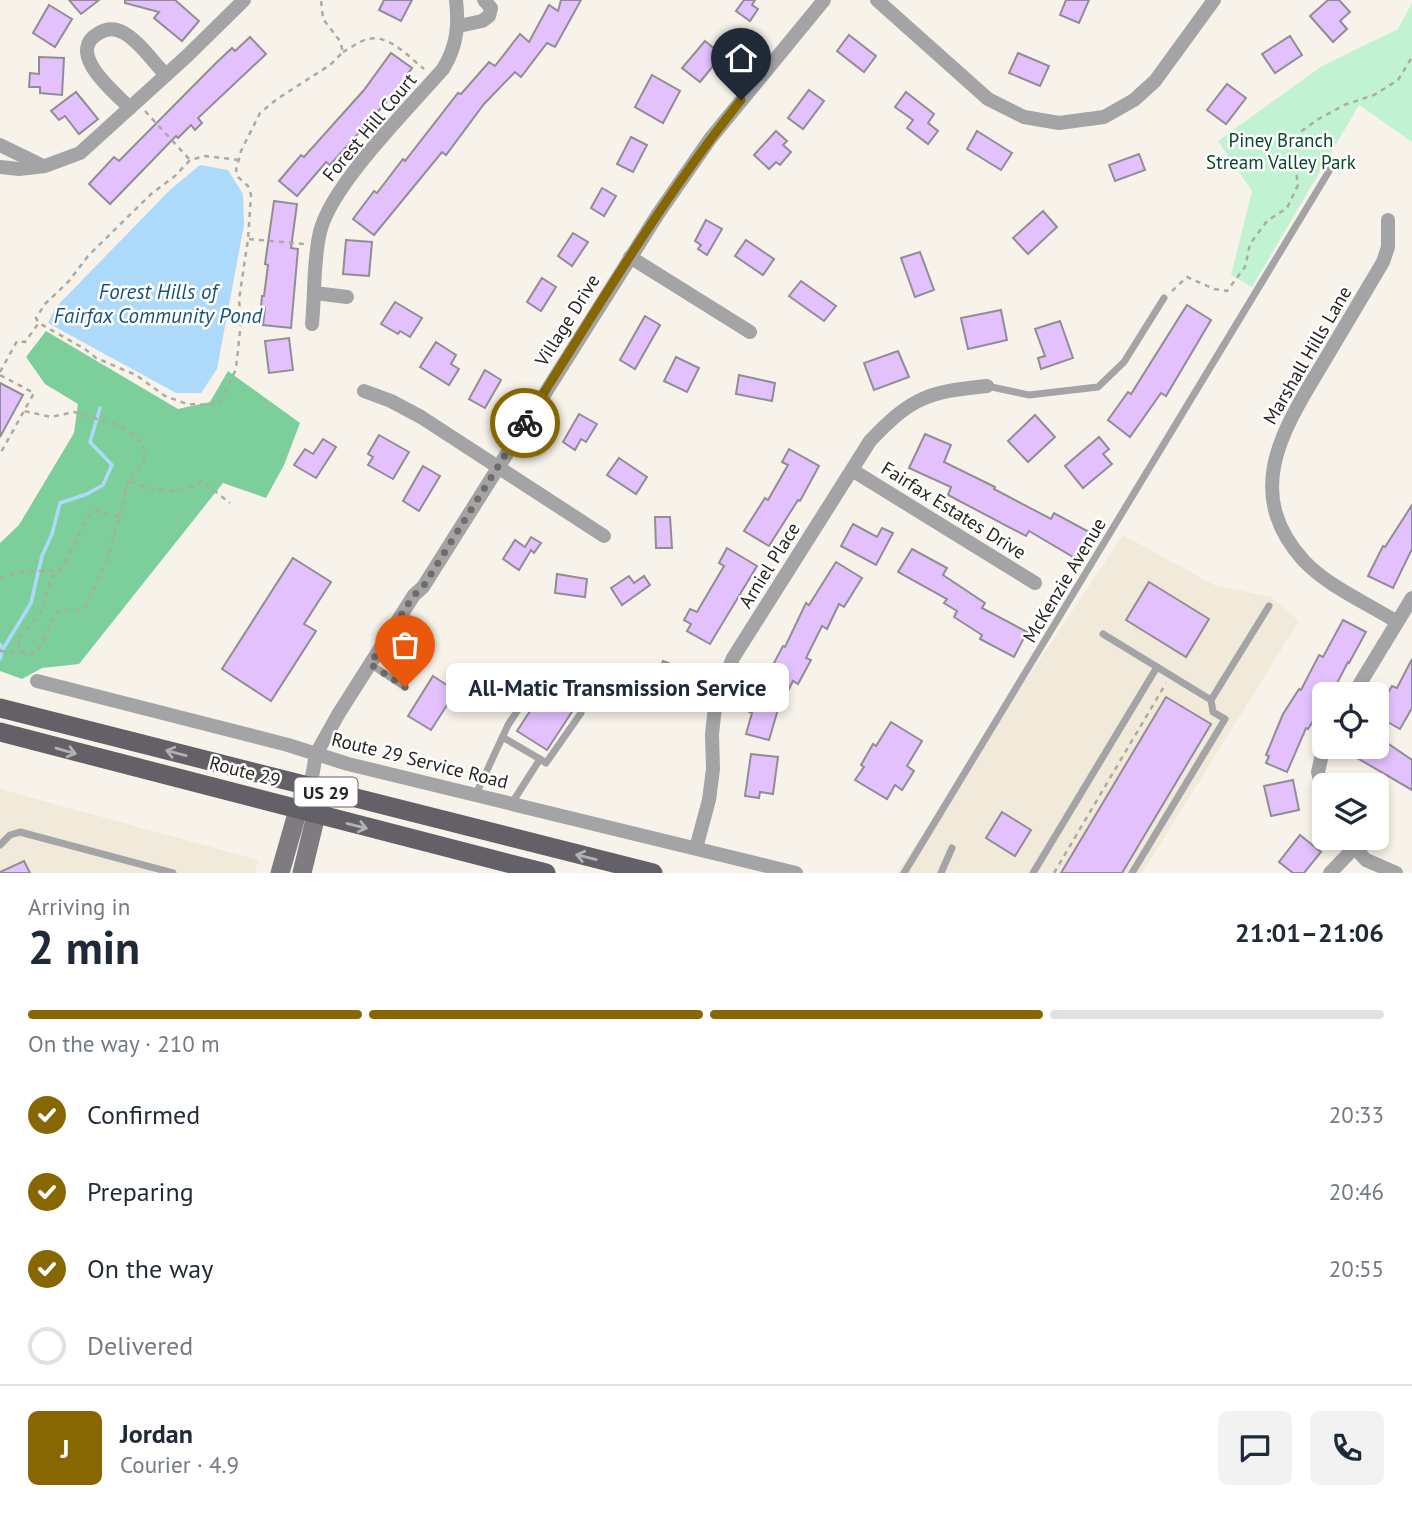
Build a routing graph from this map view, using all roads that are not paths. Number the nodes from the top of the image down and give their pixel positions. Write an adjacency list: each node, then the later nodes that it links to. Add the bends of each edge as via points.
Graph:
1 (244, 0): 8 (street)
2 (457, 0): 7 (street, Forest Hill Court)
3 (484, 0): 7 (street, via 491,8 489,16)
4 (824, 0): 15 (street, Village Drive, via 710,139)
5 (877, 0): 6 (street, via 988,99 1024,117 1059,123 1104,117 1140,96)
6 (1214, 0)
7 (459, 26): 16 (street, Forest Hill Court, via 451,56 330,205 320,232)
8 (166, 75): 9 (street); 9 (street, via 126,34 105,29 94,35 86,47 87,59 101,79)
9 (133, 105): 12 (street, via 80,153)
10 (0, 145): 12 (street)
11 (1335, 163): 60 (lane, McKenzie Avenue)
12 (44, 166): 13 (street)
13 (0, 167)
14 (1388, 220): 29 (street, Marshall Hills Lane, via 1383,262 1287,423 1272,482 1283,532 1306,563)
15 (630, 257): 20 (street); 23 (street, Village Drive)
16 (315, 293): 17 (street); 19 (street, Forest Hill Court)
17 (347, 297)
18 (1164, 298): 21 (lane, via 1125,362 1098,387 1029,395)
19 (312, 324)
20 (750, 332)
21 (987, 386): 24 (street, Arniel Place, via 923,396 893,417)
22 (364, 391): 23 (street, via 421,417)
23 (498, 466): 25 (street); 31 (street, Village Drive)
24 (852, 470): 26 (street, Fairfax Estates Drive); 49 (street, Arniel Place, via 733,658 716,698 709,800)
25 (604, 536)
26 (1035, 583)
27 (1412, 598): 29 (street)
28 (1269, 606): 37 (lane)
29 (1397, 622): 35 (street)
30 (1103, 634): 32 (lane)
31 (370, 664): 36 (lane); 42 (street, Village Drive)
32 (1157, 667): 37 (lane); 62 (lane)
33 (541, 675): 41 (lane)
34 (37, 681): 42 (street, Route 29 Service Road)
35 (1361, 682)
36 (405, 687)
37 (1211, 700): 63 (lane, via 1213,712 1225,719)
38 (0, 708): 44 (main road, Route 29 / US 29, one-way to 38)
39 (581, 713): 43 (lane, via 546,763)
40 (0, 733): 47 (main road, Route 29 / US 29, one-way to 47)
41 (504, 738): 43 (lane); 45 (lane)
42 (316, 754): 44 (street, Village Drive); 45 (street, Route 29 Service Road)
43 (540, 759): 46 (lane)
44 (310, 788): 47 (main road); 58 (main road, Route 29 / US 29, one-way to 44)
45 (476, 794): 46 (street, Route 29 Service Road)
46 (512, 803): 49 (street, Route 29 Service Road)
47 (307, 812): 55 (main road); 56 (main road); 57 (main road, Route 29 / US 29, one-way to 57)
48 (0, 845): 54 (lane, via 20,832)
49 (696, 848): 59 (street, Route 29 Service Road)
50 (953, 848): 61 (lane)
51 (1345, 850): 64 (street)
52 (1357, 850): 53 (street)
53 (1366, 860): 65 (street); 66 (street)
54 (173, 873)
55 (280, 873)
56 (302, 873)
57 (546, 873)
58 (653, 873)
59 (796, 873)
60 (904, 873)
61 (941, 873)
62 (1033, 873)
63 (1132, 873)
64 (1330, 873)
65 (1356, 873)
66 (1396, 873)

